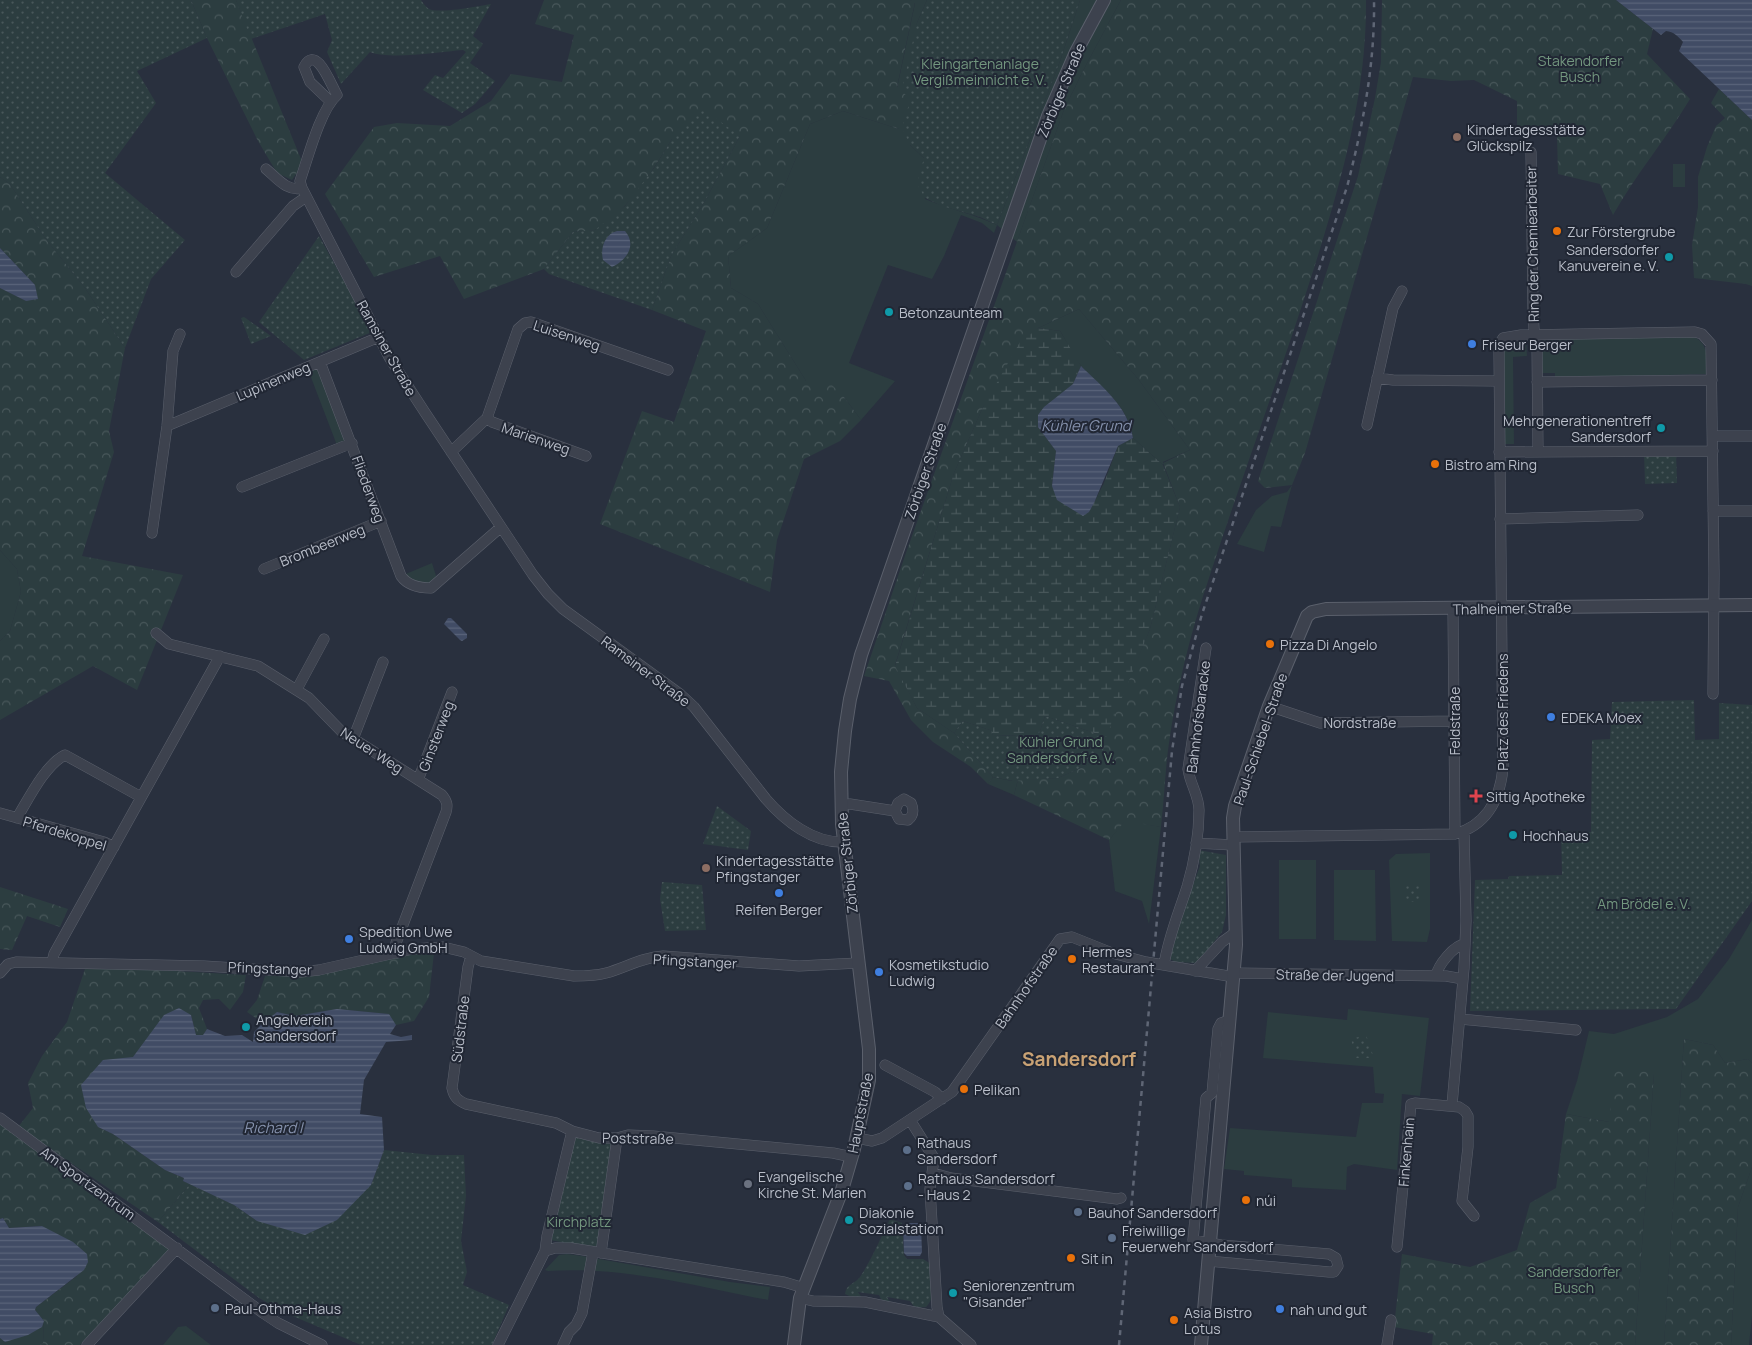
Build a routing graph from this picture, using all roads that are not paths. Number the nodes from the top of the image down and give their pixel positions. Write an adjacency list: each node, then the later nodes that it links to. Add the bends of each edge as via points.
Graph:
1 (1104, 0): 55 (street, Zörbiger Straße, via 1076,52 1048,116 861,656 845,731)
2 (330, 101): 5 (street, via 300,181)
3 (1531, 152): 9 (street, Ring der Chemiearbeiter)
4 (266, 169): 5 (street, via 287,187)
5 (304, 193): 6 (street); 10 (street, Ramsiner Straße)
6 (236, 272)
7 (1402, 291): 13 (street, via 1393,308)
8 (180, 334): 19 (street, via 173,351)
9 (1535, 334): 14 (street, Ring der Chemiearbeiter, via 1695,332 1702,334 1711,344); 15 (street, Ring der Chemiearbeiter, via 1503,338 1499,345); 16 (street, Ring der Chemiearbeiter)
10 (379, 337): 11 (street, Lupinenweg); 24 (street, Ramsiner Straße)
11 (320, 362): 19 (street, Lupinenweg); 22 (street, Fliederweg)
12 (668, 370): 17 (street, Luisenweg, via 531,322 525,323 518,329)
13 (1377, 378): 15 (street); 18 (street)
14 (1712, 380): 16 (street); 20 (street, Ring der Chemiearbeiter)
15 (1499, 381): 25 (street, Ring der Chemiearbeiter)
16 (1537, 382): 26 (street, Ring der Chemiearbeiter)
17 (487, 418): 24 (street, Luisenweg); 27 (street, Marienweg)
18 (1367, 425)
19 (167, 426): 35 (street)
20 (1713, 436): 21 (street); 23 (street, Ring der Chemiearbeiter)
21 (1752, 436)
22 (352, 443): 28 (street); 33 (street, Fliederweg)
23 (1713, 450): 26 (street); 29 (street, Ring der Chemiearbeiter)
24 (451, 452): 34 (street, Ramsiner Straße)
25 (1499, 452): 26 (street); 32 (street, Ring der Chemiearbeiter)
26 (1538, 452)
27 (586, 456)
28 (242, 487)
29 (1713, 511): 30 (street); 38 (street, Ring der Chemiearbeiter)
30 (1752, 511)
31 (1638, 515): 32 (street)
32 (1500, 519): 40 (street, Ring der Chemiearbeiter)
33 (381, 521): 34 (street, Fliederweg, via 401,576 412,585 431,588); 36 (street, Brombeerweg)
34 (501, 527): 61 (street, Ramsiner Straße, via 555,602 694,707 780,814 816,837)
35 (152, 533)
36 (264, 569)
37 (1752, 605): 38 (street, Thalheimer Straße)
38 (1713, 606): 40 (street, Thalheimer Straße); 49 (street)
39 (1453, 608): 40 (street, Thalheimer Straße); 41 (street, Thalheimer Straße); 51 (street, Feldstraße)
40 (1501, 608): 59 (street, Platz des Friedens, via 1502,782 1492,806 1483,817)
41 (1312, 612): 50 (street, Paul-Schiebel-Straße, via 1303,624)
42 (156, 633): 45 (street, Neuer Weg, via 169,644)
43 (324, 639): 47 (street)
44 (1206, 648): 62 (street, Bahnhofsbaracke, via 1188,769 1199,802)
45 (220, 656): 47 (street, Neuer Weg, via 254,664); 54 (street)
46 (383, 662): 52 (street)
47 (297, 689): 52 (street, Neuer Weg)
48 (452, 692): 53 (street, Ginsterweg)
49 (1713, 694)
50 (1269, 706): 51 (street, Nordstraße, via 1320,723); 60 (street, Paul-Schiebel-Straße, via 1235,806)
51 (1454, 721): 59 (street, Feldstraße)
52 (353, 739): 53 (street, Neuer Weg)
53 (418, 780): 66 (street, Neuer Weg, via 442,795 447,807 396,943)
54 (142, 797): 58 (street, Pferdekoppel, via 65,755 56,760); 63 (street)
55 (841, 805): 56 (street); 61 (street, Zörbiger Straße)
56 (895, 811)
57 (0, 813): 58 (street, Pferdekoppel)
58 (17, 818): 63 (street, Pferdekoppel)
59 (1460, 832): 60 (street); 65 (street, Feldstraße)
60 (1233, 841): 62 (street); 64 (street, Paul-Schiebel-Straße)
61 (843, 842): 69 (street, Zörbiger Straße)
62 (1196, 843): 70 (street, Bahnhofsbaracke, via 1191,872)
63 (114, 847): 68 (street)
64 (1236, 932): 71 (street, via 1222,942); 73 (street, Paul-Schiebel-Straße)
65 (1465, 944): 74 (street, via 1454,951); 75 (street, Feldstraße)
66 (396, 953): 67 (street, Pfingstanger, via 442,947); 68 (street, Pfingstanger, via 301,972)
67 (471, 956): 69 (street, Pfingstanger, via 486,962 582,976 605,974 643,959 662,956 799,966); 80 (street, Südstraße, via 452,1088)
68 (52, 962): 72 (street, Pfingstanger, via 12,962)
69 (858, 962): 87 (street, Hauptstraße, via 870,1062)
70 (1159, 964): 71 (street, Bahnhofstraße); 81 (street, Bahnhofstraße, via 1112,953 1072,937 1060,939 955,1088)
71 (1196, 971): 73 (street, Bahnhofstraße)
72 (0, 973)
73 (1234, 975): 74 (street, Straße der Jugend); 79 (street, Paul-Schiebel-Straße)
74 (1436, 976): 75 (street, Straße der Jugend)
75 (1463, 979): 76 (street, Feldstraße)
76 (1460, 1019): 77 (street); 82 (street, Feldstraße)
77 (1576, 1030)
78 (885, 1064): 81 (street, via 935,1092)
79 (1218, 1095): 89 (street, via 1206,1098); 90 (street, Paul-Schiebel-Straße)
80 (458, 1100): 85 (street, Poststraße, via 556,1124)
81 (942, 1100): 84 (street, Bahnhofstraße)
82 (1452, 1105): 93 (street, via 1459,1106 1468,1116 1462,1201); 95 (street, Finkenhain, via 1411,1104)
83 (0, 1118): 96 (street, Am Sportzentrum)
84 (910, 1120): 87 (street, Bahnhofstraße, via 882,1138 872,1141); 91 (street, via 934,1158)
85 (572, 1131): 86 (street, Poststraße, via 599,1138); 97 (street)
86 (617, 1138): 88 (street, Poststraße, via 653,1136); 98 (street)
87 (857, 1138): 88 (street, Hauptstraße)
88 (852, 1157): 100 (street, Hauptstraße)
89 (1201, 1160): 90 (street); 94 (street, via 1193,1240)
90 (1217, 1162): 94 (street, Paul-Schiebel-Straße)
91 (932, 1173): 92 (street); 101 (street, via 930,1189)
92 (1121, 1198)
93 (1474, 1216)
94 (1210, 1242): 99 (street, Paul-Schiebel-Straße); 99 (street, via 1329,1254 1336,1258 1338,1266 1334,1272 1329,1272)
95 (1397, 1247)
96 (177, 1248): 103 (street); 104 (street, Am Sportzentrum, via 271,1319)
97 (545, 1251): 98 (street, via 564,1247); 105 (street)
98 (597, 1253): 100 (street, via 779,1281); 106 (street, via 582,1313)
99 (1208, 1261): 109 (street, Paul-Schiebel-Straße)
100 (802, 1293): 101 (street, via 813,1301 865,1302); 107 (street, Hauptstraße)
101 (939, 1317): 108 (street)
102 (1391, 1320): 110 (street)
103 (87, 1345)
104 (322, 1345)
105 (498, 1345)
106 (563, 1345)
107 (794, 1345)
108 (971, 1345)
109 (1201, 1345)
110 (1388, 1345)

